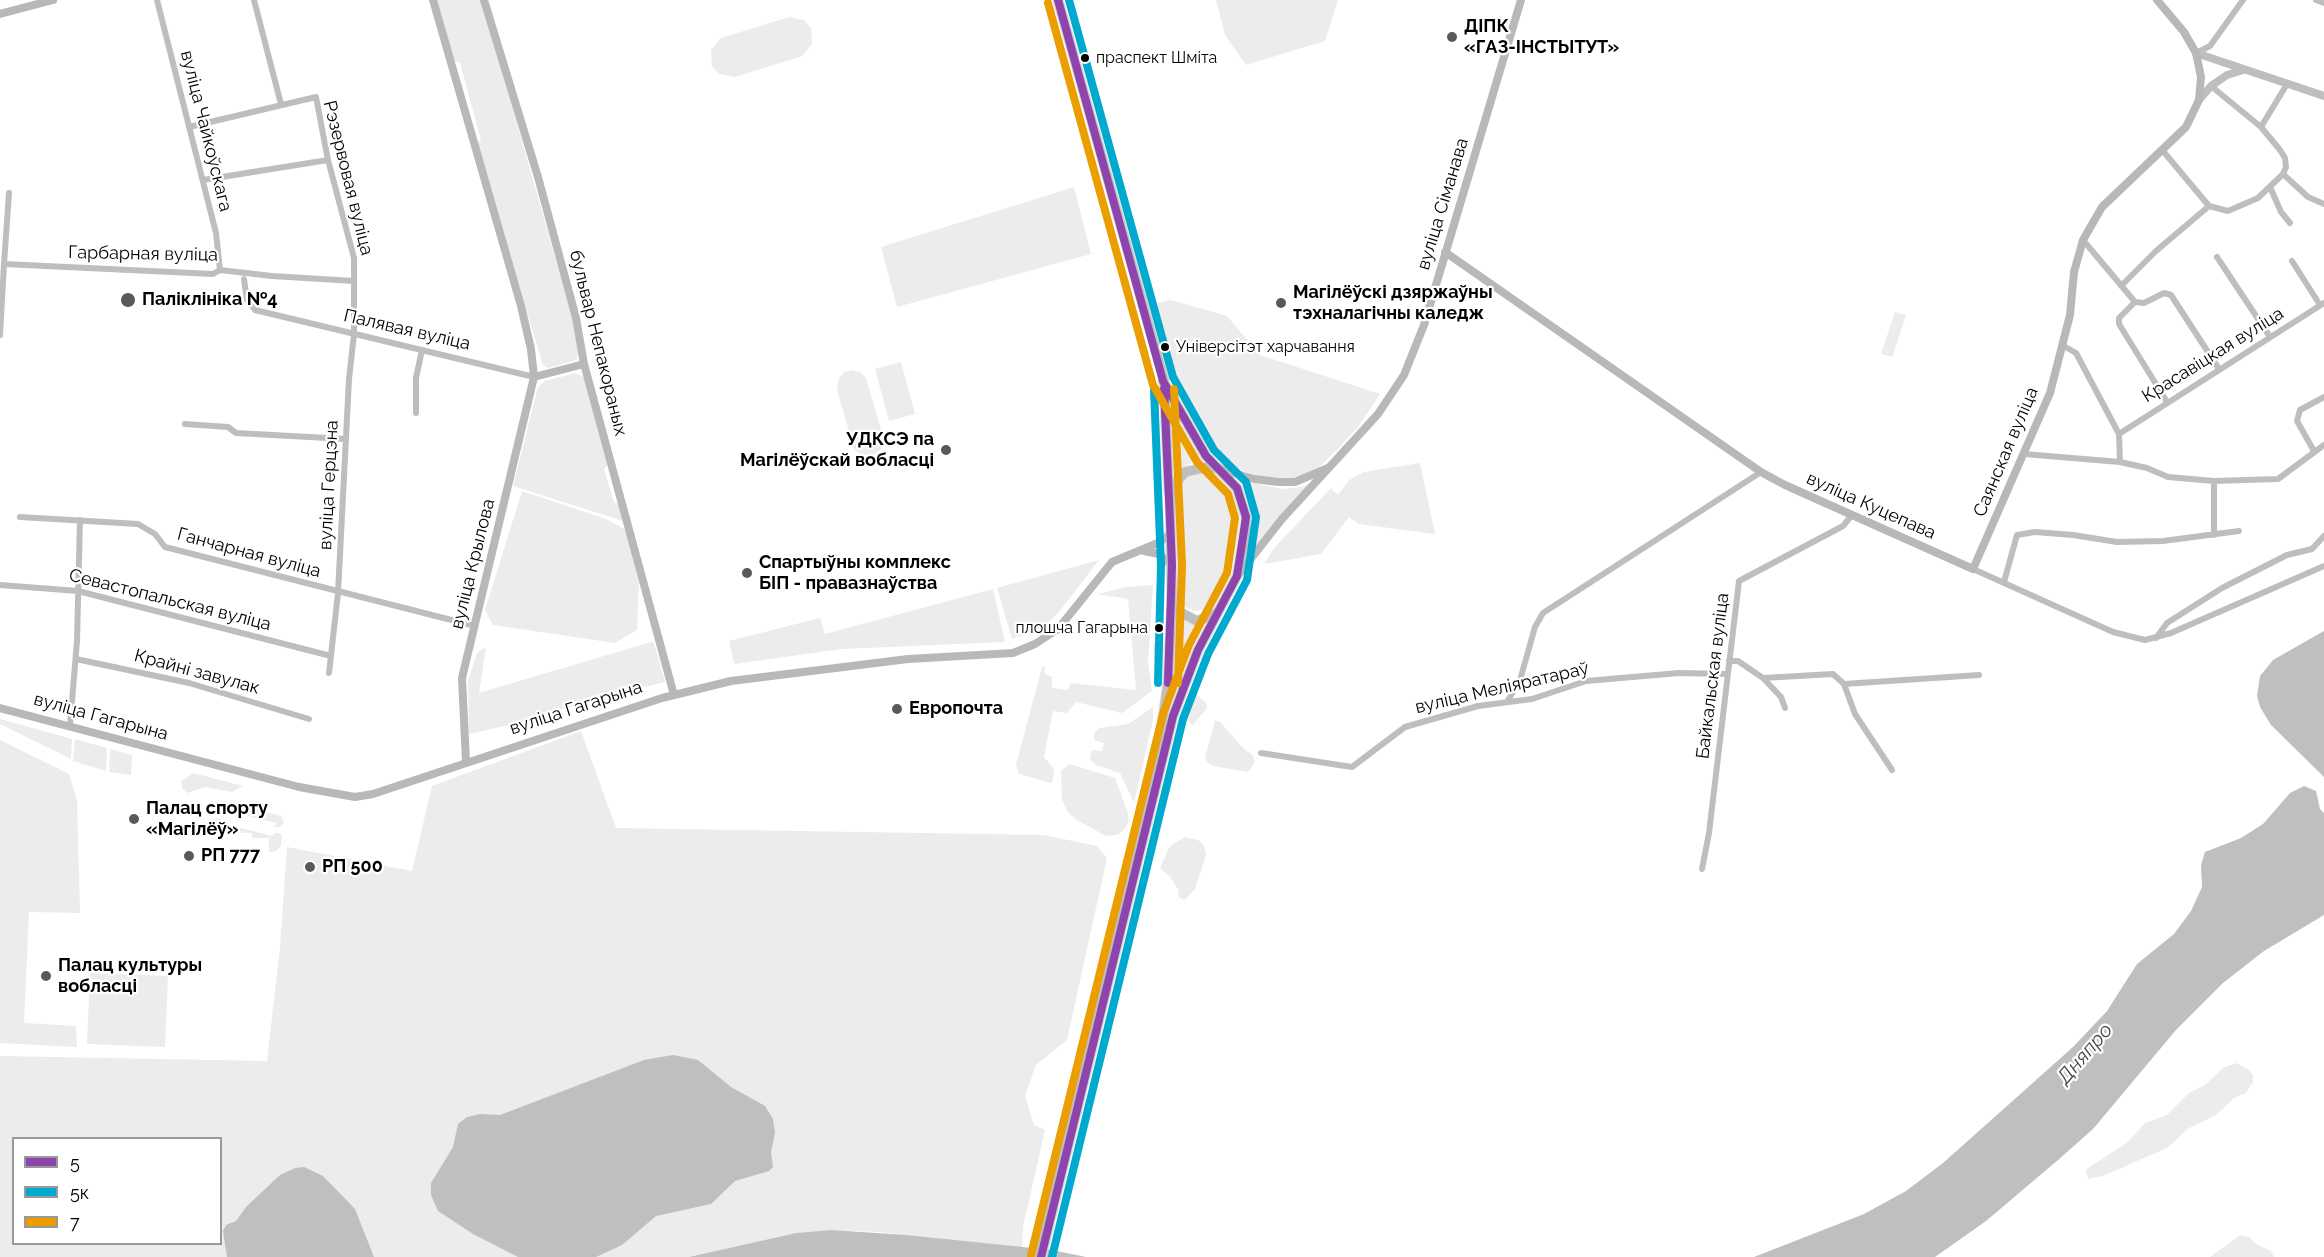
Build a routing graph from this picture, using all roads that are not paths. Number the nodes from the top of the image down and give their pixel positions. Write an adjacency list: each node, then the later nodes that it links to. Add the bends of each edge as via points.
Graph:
1 (53, 0): 12 (main road)
2 (157, 0): 20 (street, вуліца Чайкоўскага)
3 (254, 0): 19 (street)
4 (433, 0): 49 (main road, via 521,306)
5 (484, 0): 47 (main road, бульвар Непакораных, via 538,177 576,318)
6 (1058, 0): 50 (main road)
7 (1521, 0): 32 (main road, вуліца Сіманава)
8 (2157, 0): 13 (main road)
9 (2243, 0): 13 (street, via 2210,46)
10 (2316, 0): 11 (street)
11 (2324, 3)
12 (0, 14)
13 (2196, 52): 14 (street); 18 (main road, Саянская вуліца, via 2201,77)
14 (2243, 70): 15 (street); 16 (street)
15 (2287, 84): 17 (street); 21 (street)
16 (2211, 86): 18 (street); 21 (street)
17 (2324, 96)
18 (2199, 100): 22 (main road, Саянская вуліца, via 2189,123)
19 (281, 104): 20 (street); 23 (street, Рэзервовая вуліца, via 316,97)
20 (189, 126): 25 (street, вуліца Чайкоўскага)
21 (2260, 127): 24 (street, via 2285,158)
22 (2163, 151): 29 (street); 31 (main road, Саянская вуліца, via 2102,207)
23 (328, 160): 25 (street); 38 (street, Рэзервовая вуліца, via 354,258)
24 (2283, 174): 26 (street); 28 (street, via 2308,197)
25 (203, 180): 36 (street, вуліца Чайкоўскага)
26 (2270, 187): 29 (street, via 2258,198 2228,211); 30 (street)
27 (9, 193): 35 (street)
28 (2324, 204)
29 (2209, 206): 39 (street)
30 (2290, 223)
31 (2083, 240): 39 (street); 45 (main road, Саянская вуліца)
32 (1445, 252): 61 (main road, вуліца Сіманава, via 1424,325 1404,375 1378,414); 63 (main road, вуліца Куцепава)
33 (2217, 257): 44 (street)
34 (2292, 261): 41 (street)
35 (4, 264): 36 (street, Гарбарная вуліца, via 213,274); 43 (street)
36 (220, 270): 38 (street, Гарбарная вуліца)
37 (244, 279): 42 (street, Палявая вуліца, via 247,300 255,310)
38 (354, 281): 42 (street, Рэзервовая вуліца)
39 (2121, 286): 40 (street)
40 (2135, 302): 48 (street, via 2144,303 2164,293 2170,295); 52 (street, via 2119,318 2119,324)
41 (2322, 304): 44 (street, Красавіцкая вуліца)
42 (354, 334): 46 (street, Палявая вуліца); 56 (street, вуліца Герцэна)
43 (0, 335)
44 (2270, 337): 48 (street, Красавіцкая вуліца)
45 (2062, 345): 55 (street, via 2076,353); 59 (main road, Саянская вуліца, via 2050,393)
46 (422, 350): 49 (street, Палявая вуліца); 53 (street, via 416,378)
47 (584, 364): 49 (main road, Палявая вуліца); 94 (main road, бульвар Непакораных)
48 (2219, 369): 52 (street, Красавіцкая вуліца)
49 (534, 376): 84 (main road, вуліца Крылова)
50 (1163, 381): 62 (main road, via 1197,443); 65 (main road)
51 (2324, 397): 58 (street, via 2300,410 2297,421)
52 (2167, 402): 55 (street, Красавіцкая вуліца)
53 (417, 413)
54 (185, 424): 56 (street, via 228,427 236,433)
55 (2118, 434): 60 (street)
56 (346, 439): 81 (street, вуліца Герцэна)
57 (2324, 445): 58 (street)
58 (2314, 451): 64 (street, via 2278,479)
59 (2024, 454): 60 (street); 76 (main road, Саянская вуліца)
60 (2120, 462): 64 (street, via 2168,477)
61 (1334, 465): 62 (main road, вуліца Сіманава, via 1295,482 1266,481); 77 (main road, вуліца Сіманава, via 1282,519)
62 (1220, 469): 65 (main road, via 1206,466 1185,472 1173,486); 77 (main road, via 1236,488 1246,517)
63 (1761, 472): 66 (main road, вуліца Куцепава); 95 (street, via 1543,613 1535,627 1520,680)
64 (2214, 481): 71 (street)
65 (1170, 498): 70 (main road)
66 (1852, 515): 76 (main road, вуліца Куцепава); 88 (street, Байкальская вуліца, via 1843,526 1739,581)
67 (20, 517): 68 (street, Ганчарная вуліца)
68 (80, 520): 80 (street); 81 (street, Ганчарная вуліца, via 138,524 155,534 165,547)
69 (2240, 531): 71 (street)
70 (1171, 533): 73 (main road, вуліца Гагарына); 74 (main road)
71 (2214, 535): 78 (street, via 2117,542 2035,532 2017,535)
72 (2324, 536): 85 (street, via 2312,549 2287,555 2222,588 2167,623)
73 (1137, 551): 74 (main road, via 1159,554); 94 (main road, вуліца Гагарына, via 1112,562 1058,629 1013,654 821,669 731,681)
74 (1172, 565): 82 (main road)
75 (2324, 566): 85 (street, вуліца Куцепава)
76 (1973, 569): 78 (street, вуліца Куцепава)
77 (1237, 576): 83 (main road)
78 (2004, 582): 85 (street, вуліца Куцепава, via 2122,635 2140,640)
79 (0, 585): 80 (street, Севастопальская вуліца)
80 (78, 591): 86 (street, Севастопальская вуліца); 87 (street)
81 (338, 593): 84 (street, Ганчарная вуліца); 86 (street, вуліца Герцэна)
82 (1172, 603): 83 (main road, via 1197,621); 104 (main road, via 1162,724)
83 (1217, 613): 104 (main road, via 1184,682 1173,716)
84 (475, 626): 101 (main road, вуліца Крылова, via 462,678)
85 (2156, 638)
86 (331, 656): 89 (street, вуліца Герцэна)
87 (76, 658): 98 (street, Крайні завулак, via 189,683); 99 (street)
88 (1730, 662): 90 (street, Байкальская вуліца); 92 (street, via 1738,661)
89 (329, 673)
90 (1728, 674): 95 (street, вуліца Меліяратараў, via 1678,673 1586,681 1532,699); 103 (street, Байкальская вуліца)
91 (1979, 675): 93 (street)
92 (1763, 678): 93 (street, via 1833,674); 97 (street, via 1781,697)
93 (1844, 684): 102 (street, via 1855,714)
94 (674, 695): 101 (main road, вуліца Гагарына)
95 (1507, 702): 100 (street, вуліца Меліяратараў, via 1478,706 1406,727 1352,767)
96 (0, 708): 99 (main road, вуліца Гагарына)
97 (1785, 708)
98 (309, 719)
99 (70, 725): 101 (main road, вуліца Гагарына, via 291,785 355,796 391,790)
100 (1261, 753)
101 (466, 762)
102 (1892, 770)
103 (1702, 869)
104 (1069, 1127): 105 (main road); 106 (main road)
105 (1034, 1257)
106 (1041, 1257)

